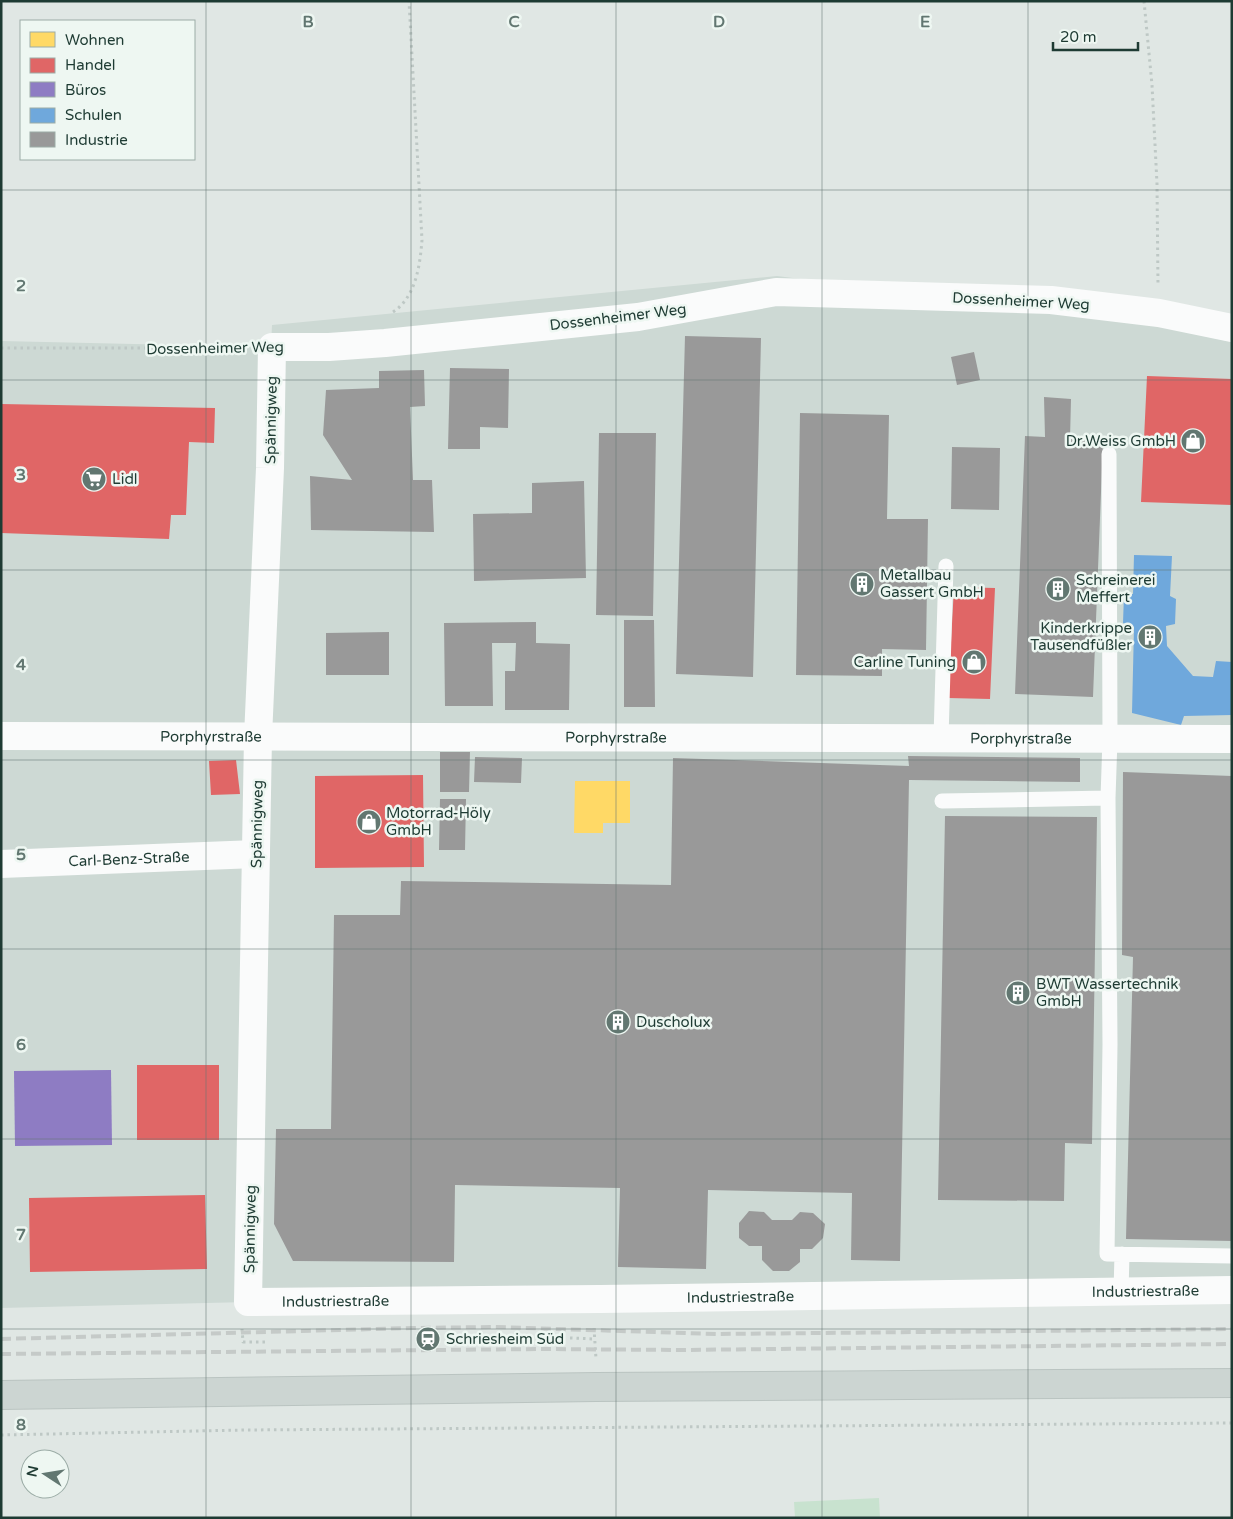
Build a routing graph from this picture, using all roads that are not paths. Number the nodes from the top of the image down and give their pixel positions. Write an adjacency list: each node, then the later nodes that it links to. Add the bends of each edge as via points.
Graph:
1 (1232, 328): 2 (street, Dossenheimer Weg, via 1159,313 1051,300 776,292 638,317 385,343)
2 (272, 347): 6 (street, Spännigweg)
3 (1109, 454): 8 (lane)
4 (946, 566): 7 (lane)
5 (1, 736): 6 (street, Porphyrstraße)
6 (258, 737): 7 (street, Porphyrstraße); 12 (street, Spännigweg)
7 (941, 738): 8 (street, Porphyrstraße)
8 (1110, 739): 9 (street, Porphyrstraße); 10 (lane)
9 (1232, 739)
10 (1108, 798): 11 (lane); 14 (lane, via 1110,1044 1107,1254)
11 (942, 801)
12 (256, 854): 13 (street, Carl-Benz-Straße); 18 (street, Spännigweg)
13 (1, 864)
14 (1122, 1254): 15 (lane); 17 (lane)
15 (1232, 1256)
16 (1232, 1290): 17 (street, Industriestraße)
17 (1121, 1292): 18 (street, Industriestraße, via 591,1299)
18 (245, 1312)
19 (1232, 1383): 20 (main road)
20 (1, 1395)

